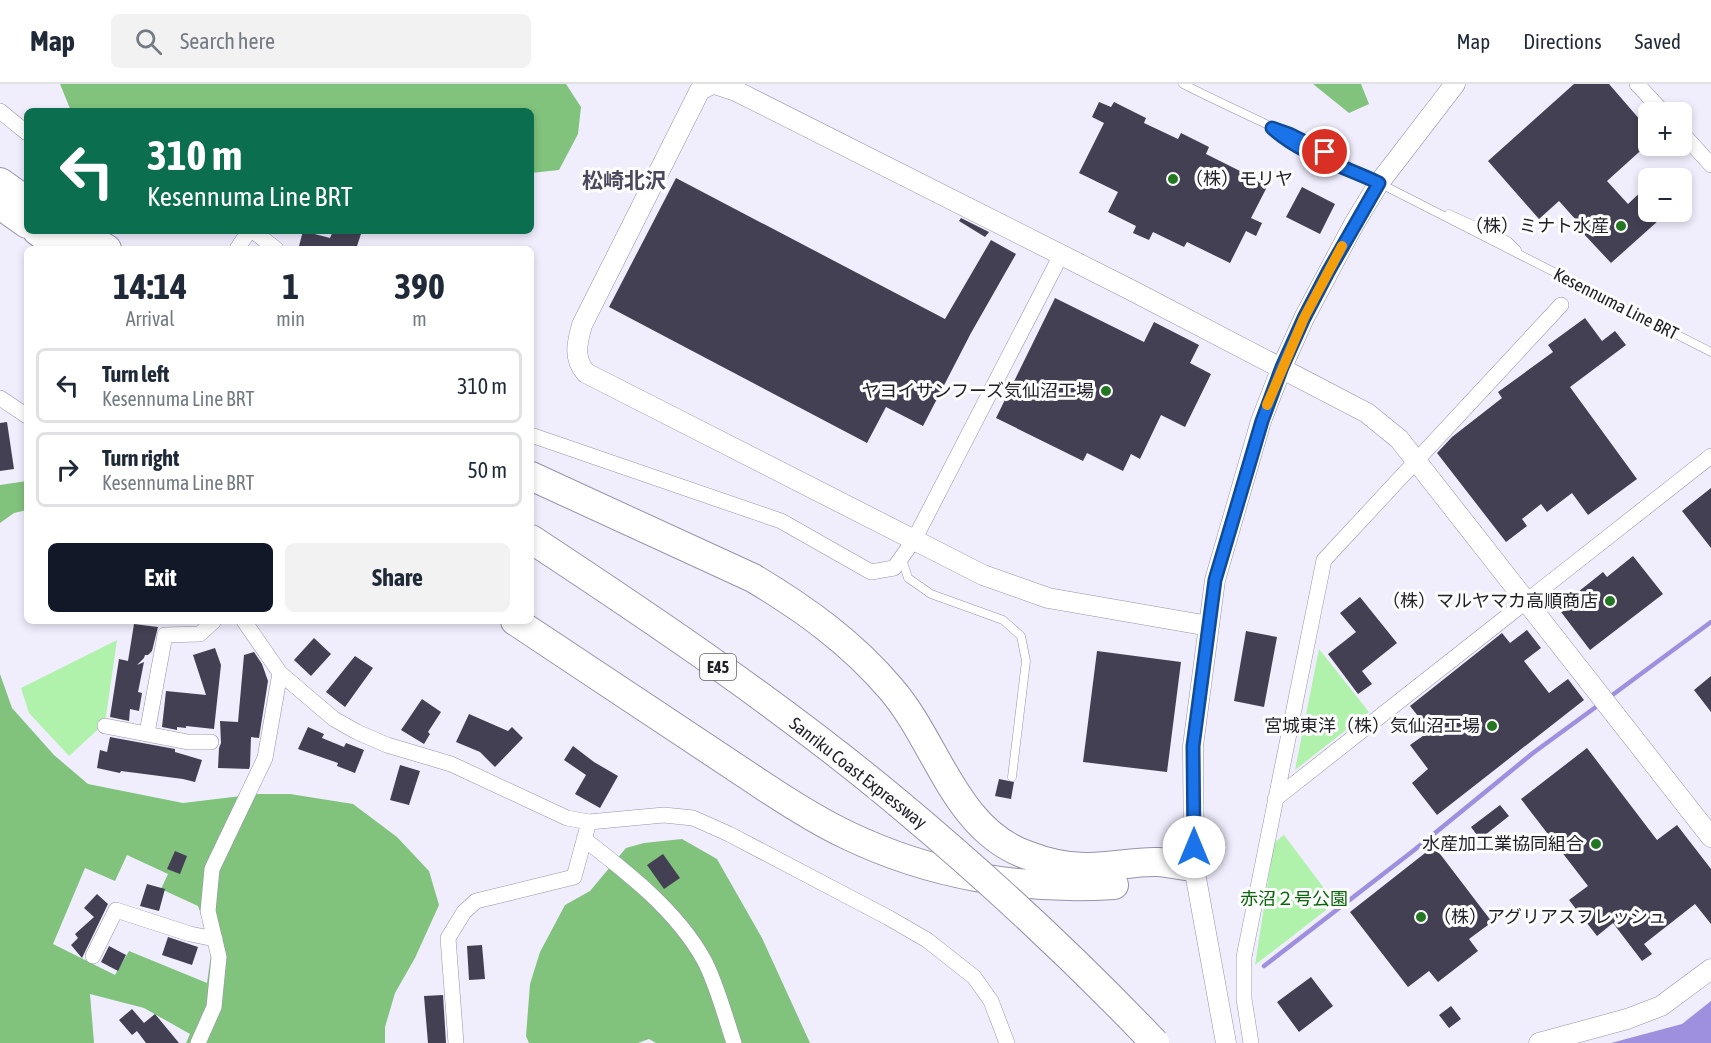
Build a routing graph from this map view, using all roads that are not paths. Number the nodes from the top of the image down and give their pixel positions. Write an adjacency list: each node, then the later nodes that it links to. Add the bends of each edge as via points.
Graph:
1 (713, 84): 23 (street, via 736,91); 33 (street, via 700,90 582,325 576,348 580,366 586,373)
2 (1183, 84): 10 (lane, Kesennuma Line BRT, via 1289,134)
3 (1455, 84): 10 (street)
4 (1637, 84): 5 (street)
5 (1654, 102)
6 (0, 111): 7 (street)
7 (24, 131)
8 (1692, 144): 9 (street)
9 (1711, 165)
10 (1379, 183): 25 (lane, Kesennuma Line BRT, via 1508,242 1522,256); 26 (street, via 1318,290)
11 (14, 196): 12 (highway)
12 (24, 218)
13 (41, 234): 18 (highway)
14 (75, 234): 19 (highway)
15 (83, 234): 20 (highway)
16 (249, 234): 21 (street)
17 (255, 234): 22 (street)
18 (59, 246)
19 (93, 246)
20 (102, 246)
21 (239, 246)
22 (272, 246)
23 (1061, 255): 26 (street); 33 (street)
24 (1561, 304): 31 (street)
25 (1711, 352)
26 (1282, 367): 31 (street, via 1367,413 1400,439); 41 (street, via 1215,580)
27 (0, 398): 28 (street)
28 (24, 414)
29 (534, 436): 35 (street, via 781,521 871,572 894,568)
30 (1711, 456): 37 (street)
31 (1415, 460): 37 (street); 47 (street, via 1324,560)
32 (534, 477): 52 (highway, via 753,578 821,622 856,651 893,691 970,813 994,838 1026,855 1056,863 1084,867 1158,862)
33 (914, 540): 35 (street); 41 (street, via 983,575 1048,598)
34 (534, 541): 48 (highway, Sanriku Coast Expressway / E45, via 775,707 858,769)
35 (901, 558): 46 (lane, via 908,578 931,594 1003,620 1021,636 1026,661)
36 (534, 561): 48 (highway, Sanriku Coast Expressway / E45)
37 (1527, 602): 47 (street); 50 (street)
38 (210, 624): 44 (street, via 200,633 165,635)
39 (246, 624): 42 (street)
40 (519, 624): 52 (highway, via 808,814 888,852 958,874 1026,885 1088,887 1158,882)
41 (1209, 626): 52 (street, via 1193,746)
42 (280, 673): 49 (street, via 334,719 357,732 451,764 550,812); 53 (street, via 265,758 212,868 208,911)
43 (105, 726): 44 (street)
44 (147, 733): 45 (street, via 188,742)
45 (211, 742)
46 (1012, 777)
47 (1275, 799): 63 (street, via 1244,957 1244,999)
48 (894, 808): 60 (highway, Sanriku Coast Expressway / E45); 61 (highway, Sanriku Coast Expressway / E45, bridge, via 972,865 1077,962)
49 (589, 822): 51 (street); 59 (street, via 664,814 693,818 840,892 927,940 974,977 991,1000)
50 (1711, 837)
51 (584, 839): 57 (street, via 574,877 476,901 464,912 448,938); 58 (street, via 651,896 688,934 706,963)
52 (1194, 867): 62 (street)
53 (215, 939): 54 (street, via 116,910); 56 (street, via 219,957 214,1007)
54 (93, 956)
55 (1711, 969): 64 (street, via 1661,1006)
56 (198, 1043)
57 (456, 1043)
58 (734, 1043)
59 (1007, 1043)
60 (1135, 1043)
61 (1155, 1043)
62 (1226, 1043)
63 (1251, 1043)
64 (1539, 1043)

